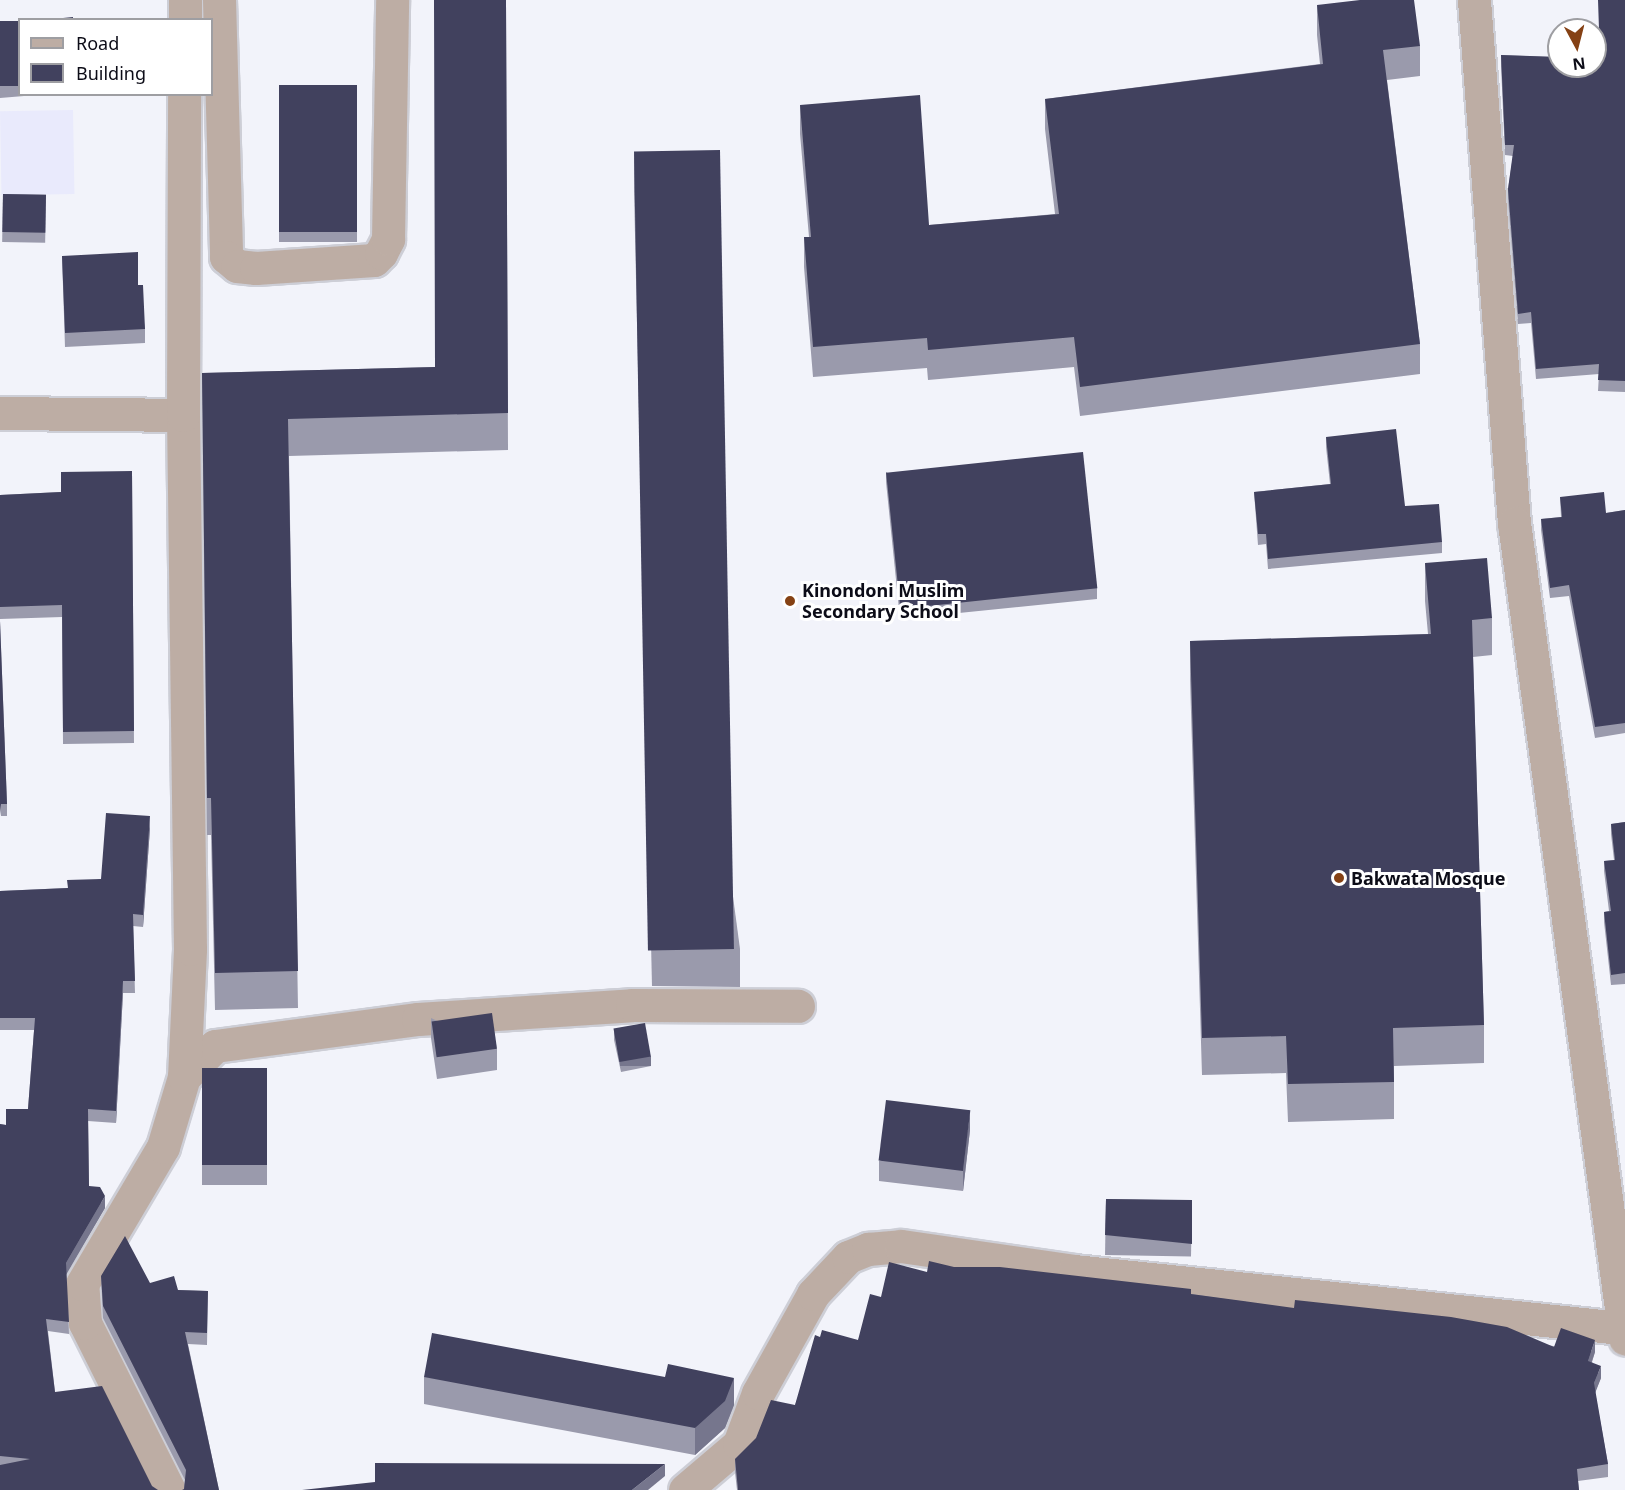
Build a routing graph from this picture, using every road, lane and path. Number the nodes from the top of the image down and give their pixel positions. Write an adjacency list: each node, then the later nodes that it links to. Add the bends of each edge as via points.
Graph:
1 (185, 0): 5 (street)
2 (219, 0): 3 (street, via 226,257 237,266 256,268 374,260 381,253 388,239)
3 (393, 0)
4 (1474, 0): 11 (street, via 1514,523)
5 (185, 18)
6 (184, 96): 8 (street)
7 (0, 413): 8 (street)
8 (183, 415): 10 (street, via 190,949)
9 (798, 1006): 10 (street, via 632,1005 418,1019 215,1046)
10 (184, 1077): 12 (street, via 163,1147 82,1284 85,1323)
11 (1623, 1333): 13 (street, via 1074,1271 901,1246 868,1249 848,1257 813,1294 758,1393 739,1444)
12 (169, 1490)
13 (685, 1490)

